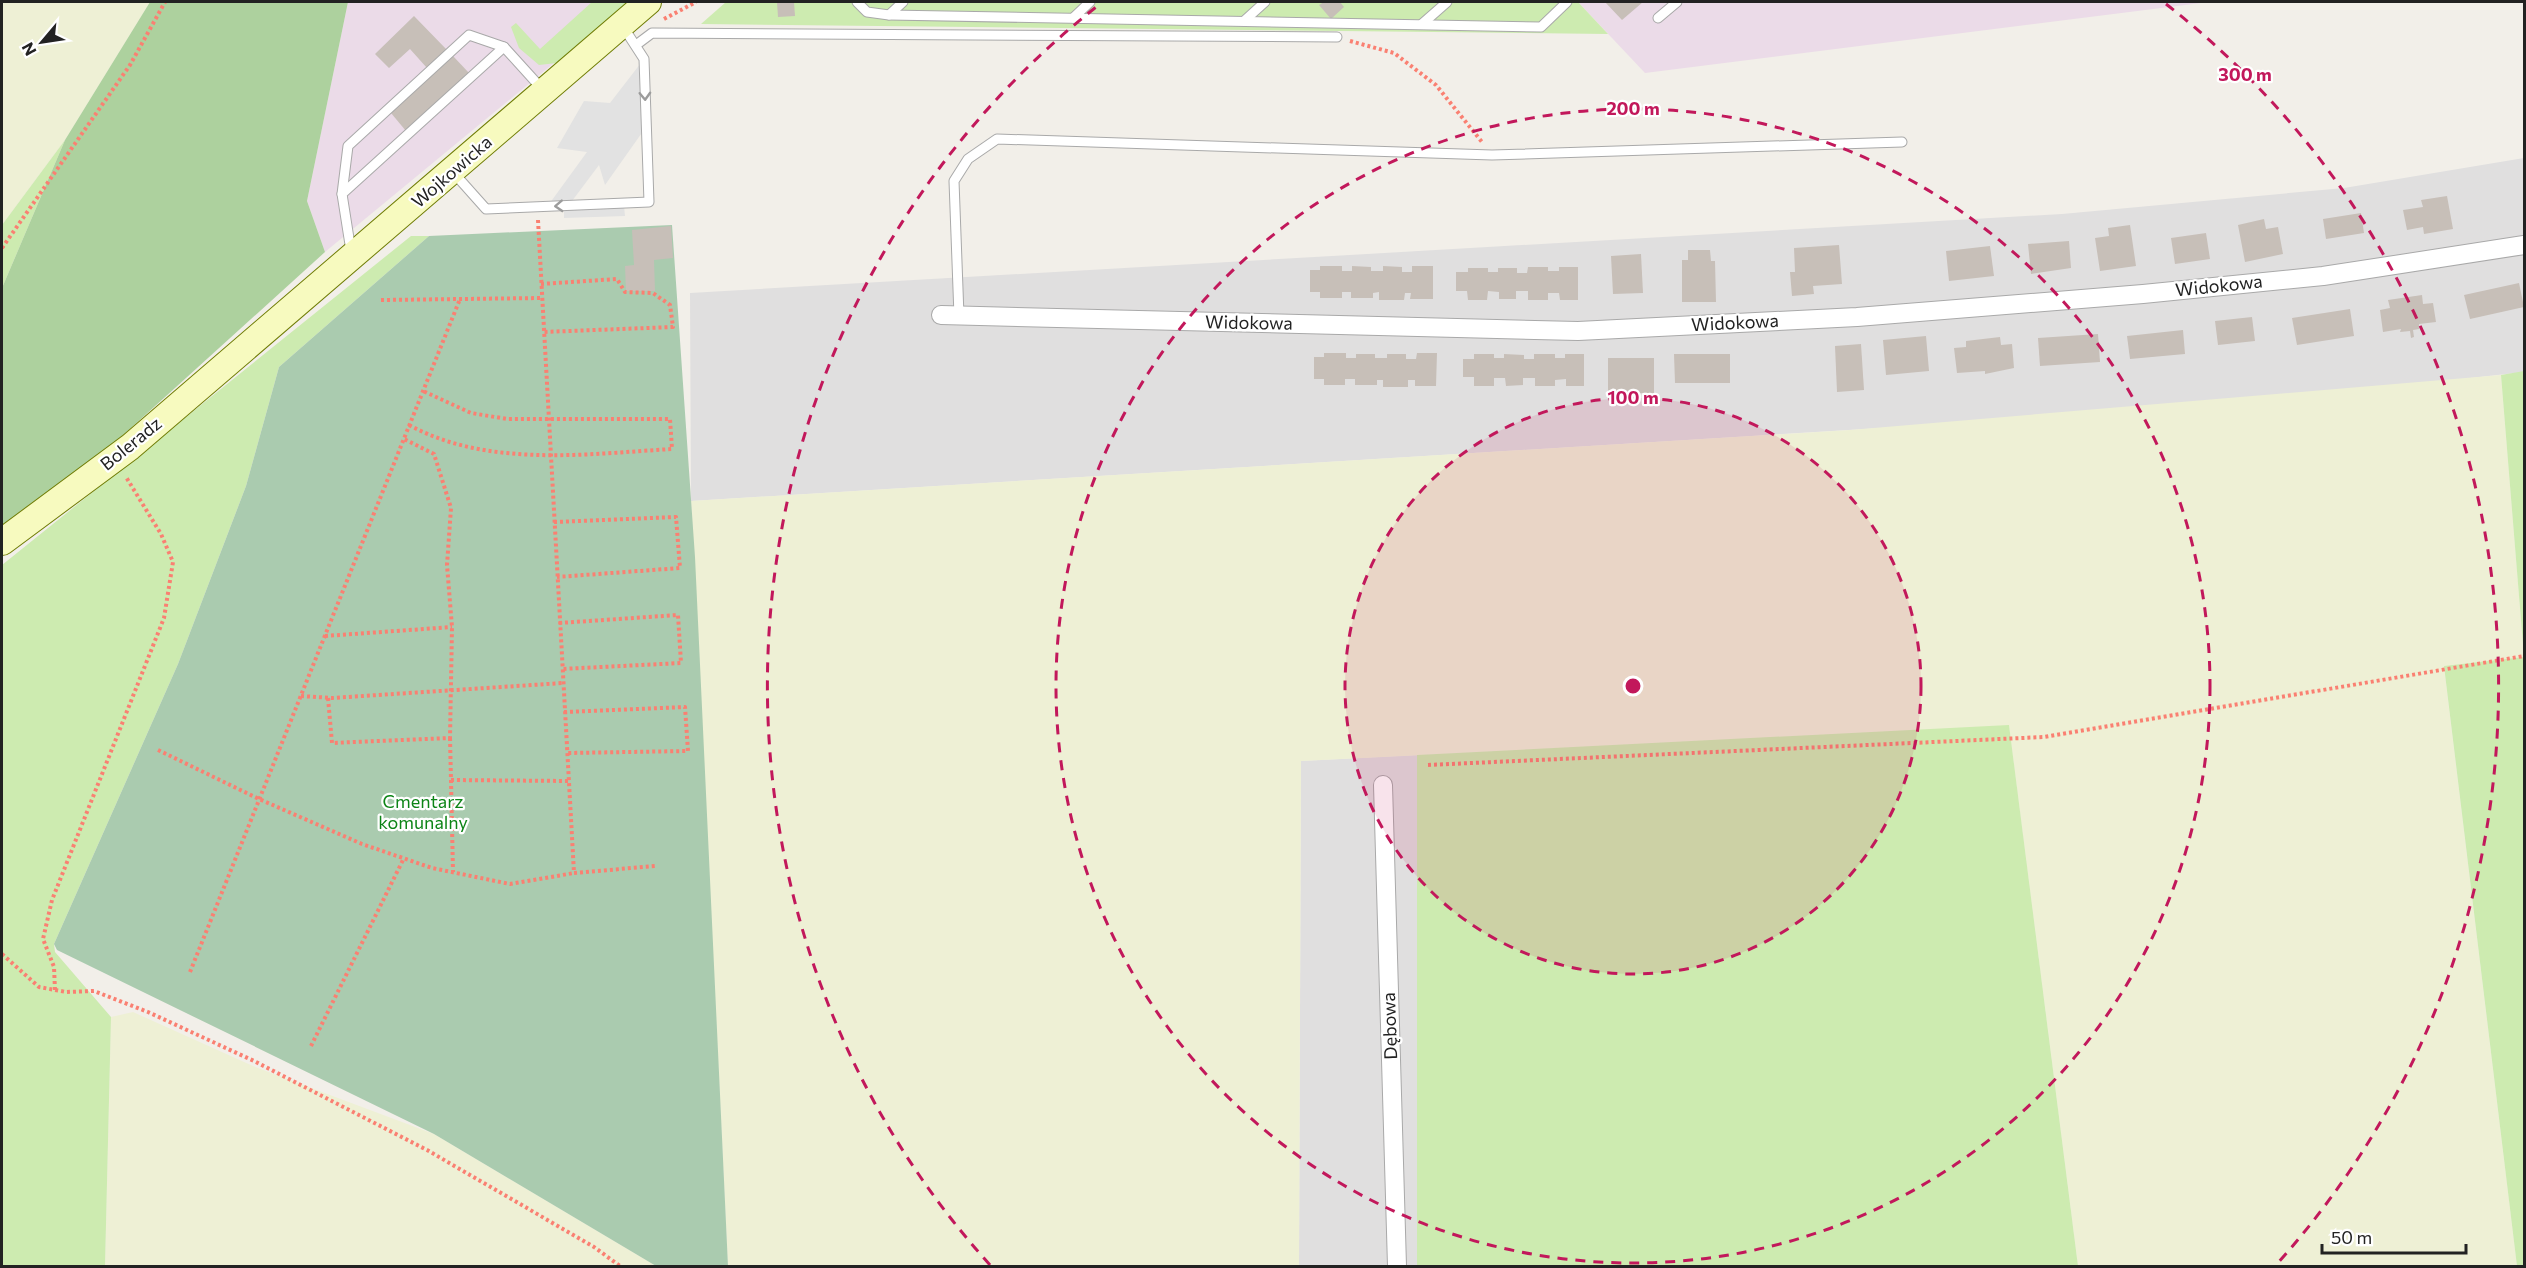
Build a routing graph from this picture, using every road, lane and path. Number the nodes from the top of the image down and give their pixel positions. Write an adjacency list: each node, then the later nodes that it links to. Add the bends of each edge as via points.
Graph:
1 (165, 2): 25 (path, via 130,65)
2 (648, 2): 15 (street, Wojkowicka)
3 (857, 2): 10 (lane, via 867,12)
4 (903, 2): 10 (lane)
5 (1090, 2): 11 (lane)
6 (1265, 2): 13 (lane)
7 (1447, 2): 14 (lane)
8 (1567, 2): 14 (lane, via 1541,27)
9 (1677, 2): 12 (lane)
10 (889, 15): 11 (lane)
11 (1073, 18): 13 (lane)
12 (1658, 18)
13 (1244, 21): 14 (lane)
14 (1422, 24)
15 (630, 37): 16 (lane, via 652,33); 18 (street, Wojkowicka); 23 (lane, one-way to 23, via 644,59 649,202)
16 (1337, 37): 20 (path, via 1394,53 1436,85)
17 (504, 47): 18 (lane); 22 (lane); 22 (lane, via 469,35 348,146)
18 (545, 92): 21 (street, Wojkowicka)
19 (1902, 142): 20 (lane)
20 (1492, 154): 31 (lane, via 997,139 968,159 954,182)
21 (453, 172): 23 (lane, via 486,209); 26 (street, Wojkowicka)
22 (342, 194): 26 (lane)
23 (538, 207): 27 (path)
24 (2524, 245): 31 (street, Widokowa, via 2323,276 2143,294 1857,317 1601,330)
25 (2, 248)
26 (352, 258): 33 (street, Wojkowicka)
27 (541, 284): 28 (path); 32 (path, via 616,279 625,292 652,293 670,305 673,327)
28 (542, 298): 29 (path); 32 (path)
29 (460, 299): 30 (path); 34 (path)
30 (381, 300)
31 (950, 316)
32 (543, 332): 35 (path)
33 (255, 340): 39 (street, Boleradz)
34 (423, 391): 35 (path, via 471,413); 36 (path)
35 (548, 420): 38 (path); 38 (path, via 670,419 672,448)
36 (409, 425): 37 (path); 38 (path, via 459,444)
37 (404, 439): 44 (path, via 434,454 452,508 447,565); 45 (path)
38 (550, 456): 40 (path)
39 (114, 458): 41 (street, Boleradz); 67 (path, via 161,534 173,562 164,618 52,900 43,939 54,967)
40 (554, 522): 42 (path); 42 (path, via 676,517 680,568)
41 (2, 542)
42 (557, 577): 43 (path)
43 (559, 623): 47 (path); 47 (path, via 678,615 681,663)
44 (452, 627): 45 (path); 49 (path)
45 (325, 636): 50 (path)
46 (2524, 656): 56 (path, via 2044,737)
47 (562, 669): 48 (path)
48 (563, 683): 49 (path); 52 (path)
49 (450, 691): 51 (path); 53 (path)
50 (301, 696): 51 (path); 60 (path)
51 (328, 698): 53 (path, via 332,743)
52 (564, 712): 55 (path); 55 (path, via 685,707 688,751)
53 (450, 738): 57 (path)
54 (158, 750): 60 (path)
55 (567, 753): 58 (path)
56 (1428, 765)
57 (452, 780): 58 (path); 63 (path)
58 (568, 782): 64 (path)
59 (1383, 785): 70 (street, Dębowa)
60 (260, 799): 61 (path); 66 (path)
61 (404, 858): 63 (path); 68 (path)
62 (655, 866): 64 (path)
63 (453, 872): 64 (path, via 510,884)
64 (574, 873)
65 (2, 954): 67 (path, via 29,982)
66 (190, 972)
67 (54, 990): 69 (path, via 94,991 254,1061 427,1150)
68 (311, 1046)
69 (620, 1266)
70 (1397, 1266)

